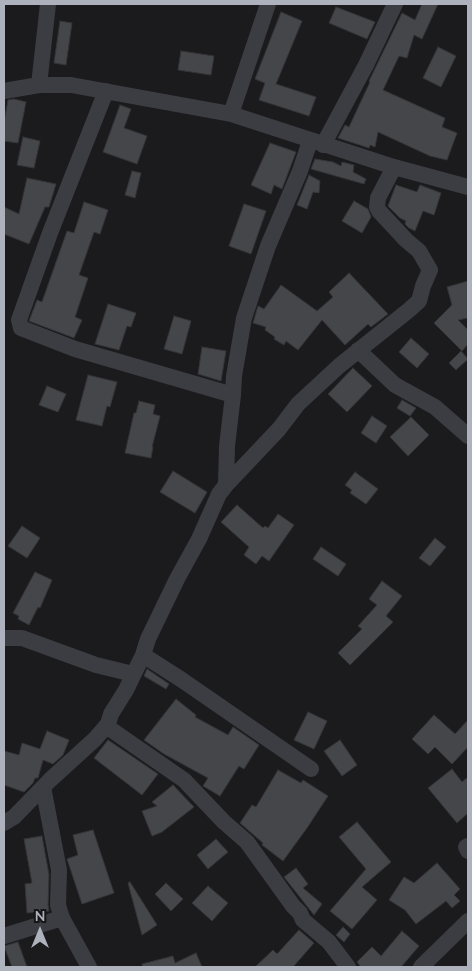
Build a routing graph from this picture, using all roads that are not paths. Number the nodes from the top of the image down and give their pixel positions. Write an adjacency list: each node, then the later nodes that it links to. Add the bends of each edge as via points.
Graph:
1 (48, 4): 4 (street)
2 (268, 4): 7 (street)
3 (395, 4): 8 (street, via 366,65)
4 (40, 85): 5 (street); 6 (street)
5 (4, 91)
6 (106, 91): 7 (street); 12 (street, via 19,320 21,328 75,349)
7 (231, 114): 8 (street)
8 (316, 143): 9 (street); 12 (street, via 300,171 268,246 244,318)
9 (394, 168): 10 (street); 11 (street, via 378,198 377,207 419,251 430,270 419,301)
10 (468, 187)
11 (358, 350): 13 (street, via 395,385 435,407); 14 (street, via 298,404 280,429)
12 (233, 395): 14 (street)
13 (468, 436)
14 (226, 485): 16 (street, via 148,639)
15 (4, 638): 17 (street, via 22,638 96,665)
16 (143, 655): 17 (street); 19 (street)
17 (133, 674): 18 (street)
18 (106, 726): 20 (street); 28 (street, via 184,780 247,842 303,920 329,942)
19 (311, 769)
20 (43, 787): 21 (street); 24 (street, via 59,870 58,905)
21 (4, 823)
22 (468, 846): 23 (street)
23 (468, 851)
24 (62, 918): 26 (street); 27 (street)
25 (468, 921): 29 (street)
26 (4, 936)
27 (89, 967)
28 (348, 967)
29 (421, 967)

